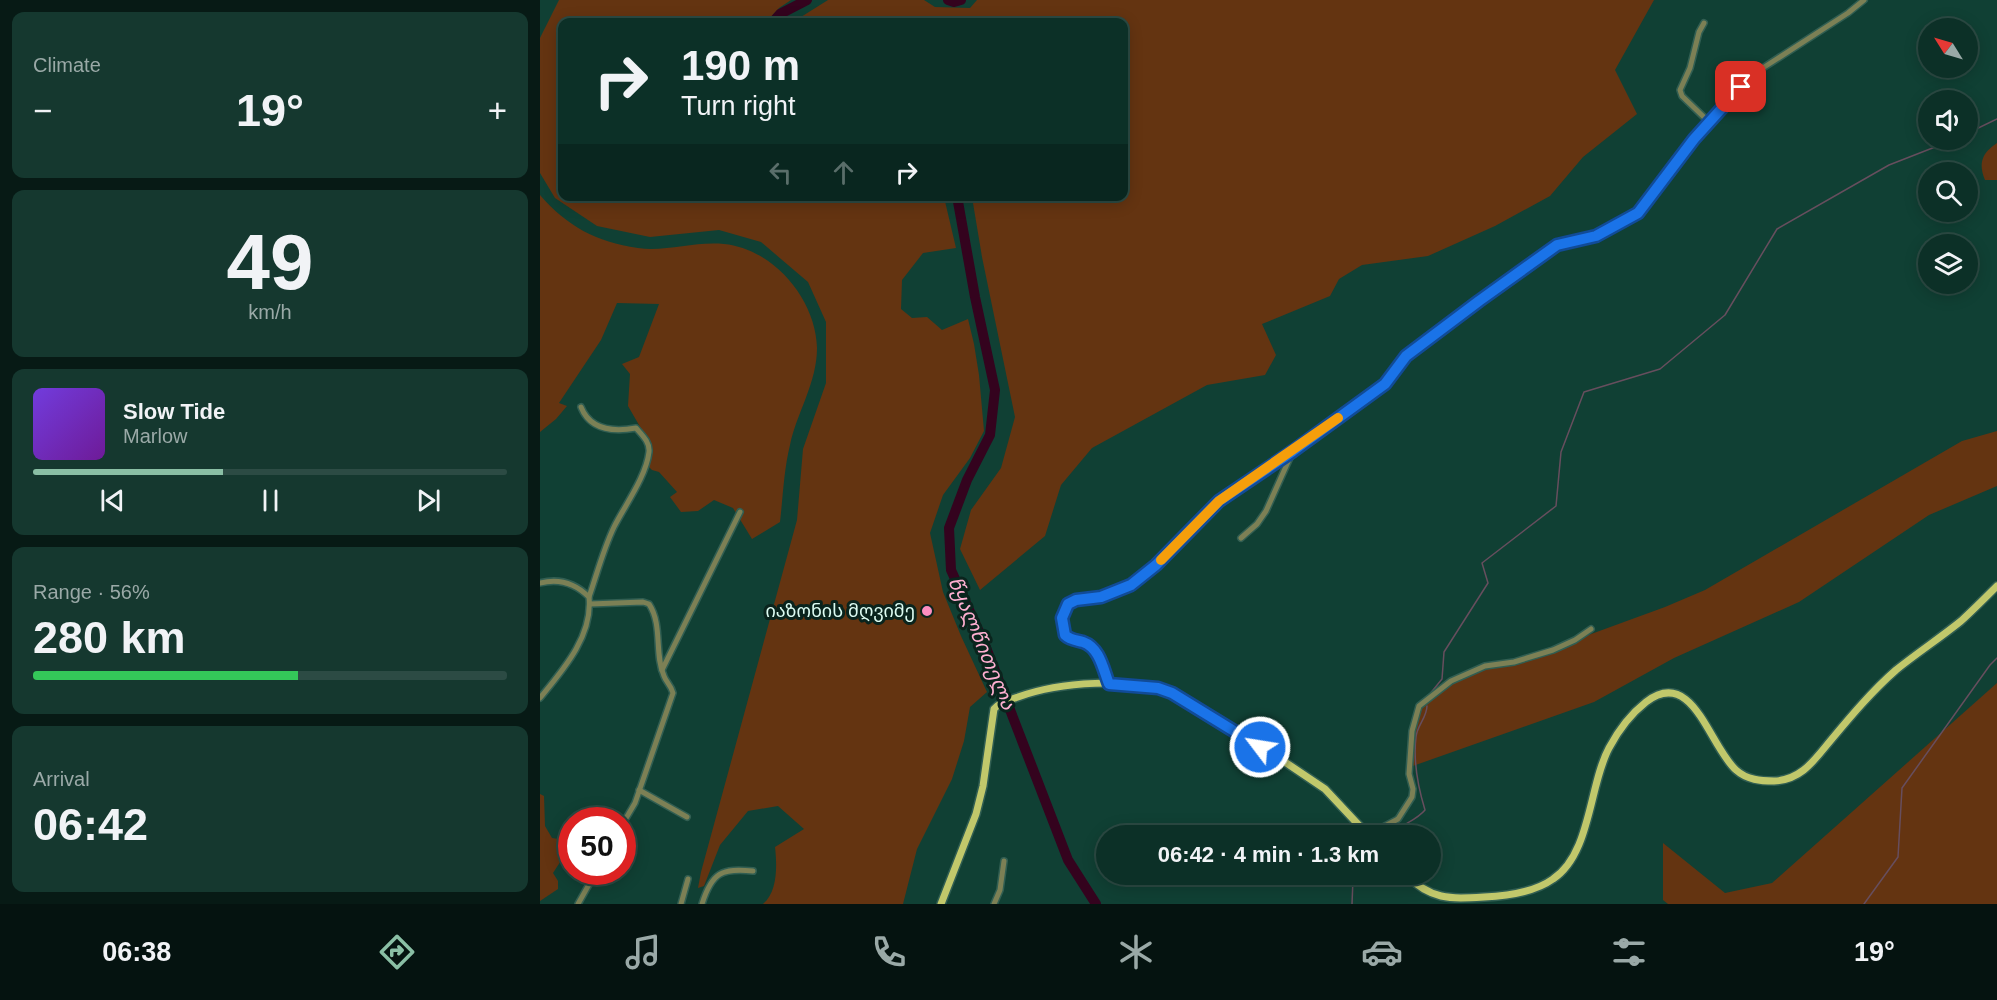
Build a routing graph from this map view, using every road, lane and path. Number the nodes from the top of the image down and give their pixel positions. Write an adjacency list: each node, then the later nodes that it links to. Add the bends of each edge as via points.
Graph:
1 (1864, 0): 3 (street, via 1755,73)
2 (1704, 23): 3 (street, via 1680,90)
3 (1709, 122): 5 (street, via 1638,213 1596,236 1557,245 1406,356 1385,384)
4 (581, 407): 10 (street, via 585,418 593,423 613,430 636,428 649,452 605,549)
5 (1293, 451): 7 (street, via 1266,511); 13 (street, via 1219,501 1131,585 1068,604 1062,618 1065,635 1092,647)
6 (740, 512): 12 (street)
7 (1241, 537)
8 (540, 583): 10 (street, via 561,581 573,585)
9 (1997, 586): 24 (main road, via 1960,621 1896,670 1806,770 1794,777 1778,781 1746,777 1729,762 1687,699 1670,692 1659,694 1624,725 1608,749 1578,846 1554,879 1532,889 1491,897 1449,899 1429,894)
10 (590, 601): 12 (street, via 649,604 657,627); 14 (street, via 584,634 565,669)
11 (1591, 629): 19 (street, via 1553,650 1485,666 1451,681 1419,706 1411,742 1412,797 1398,819)
12 (662, 670): 15 (street, via 671,686 672,699)
13 (1109, 684): 18 (main road, via 1172,693 1325,789); 28 (main road, via 1062,686 999,704 993,712 976,814)
14 (540, 698)
15 (639, 790): 16 (street); 17 (street)
16 (633, 807)
17 (687, 817)
18 (1359, 825)
19 (1387, 825)
20 (1005, 861): 29 (street)
21 (753, 871): 27 (street, via 731,868 723,872 707,890)
22 (688, 879): 26 (street)
23 (589, 885): 25 (street)
24 (1416, 885)
25 (578, 904)
26 (681, 904)
27 (702, 904)
28 (941, 904)
29 (993, 904)

